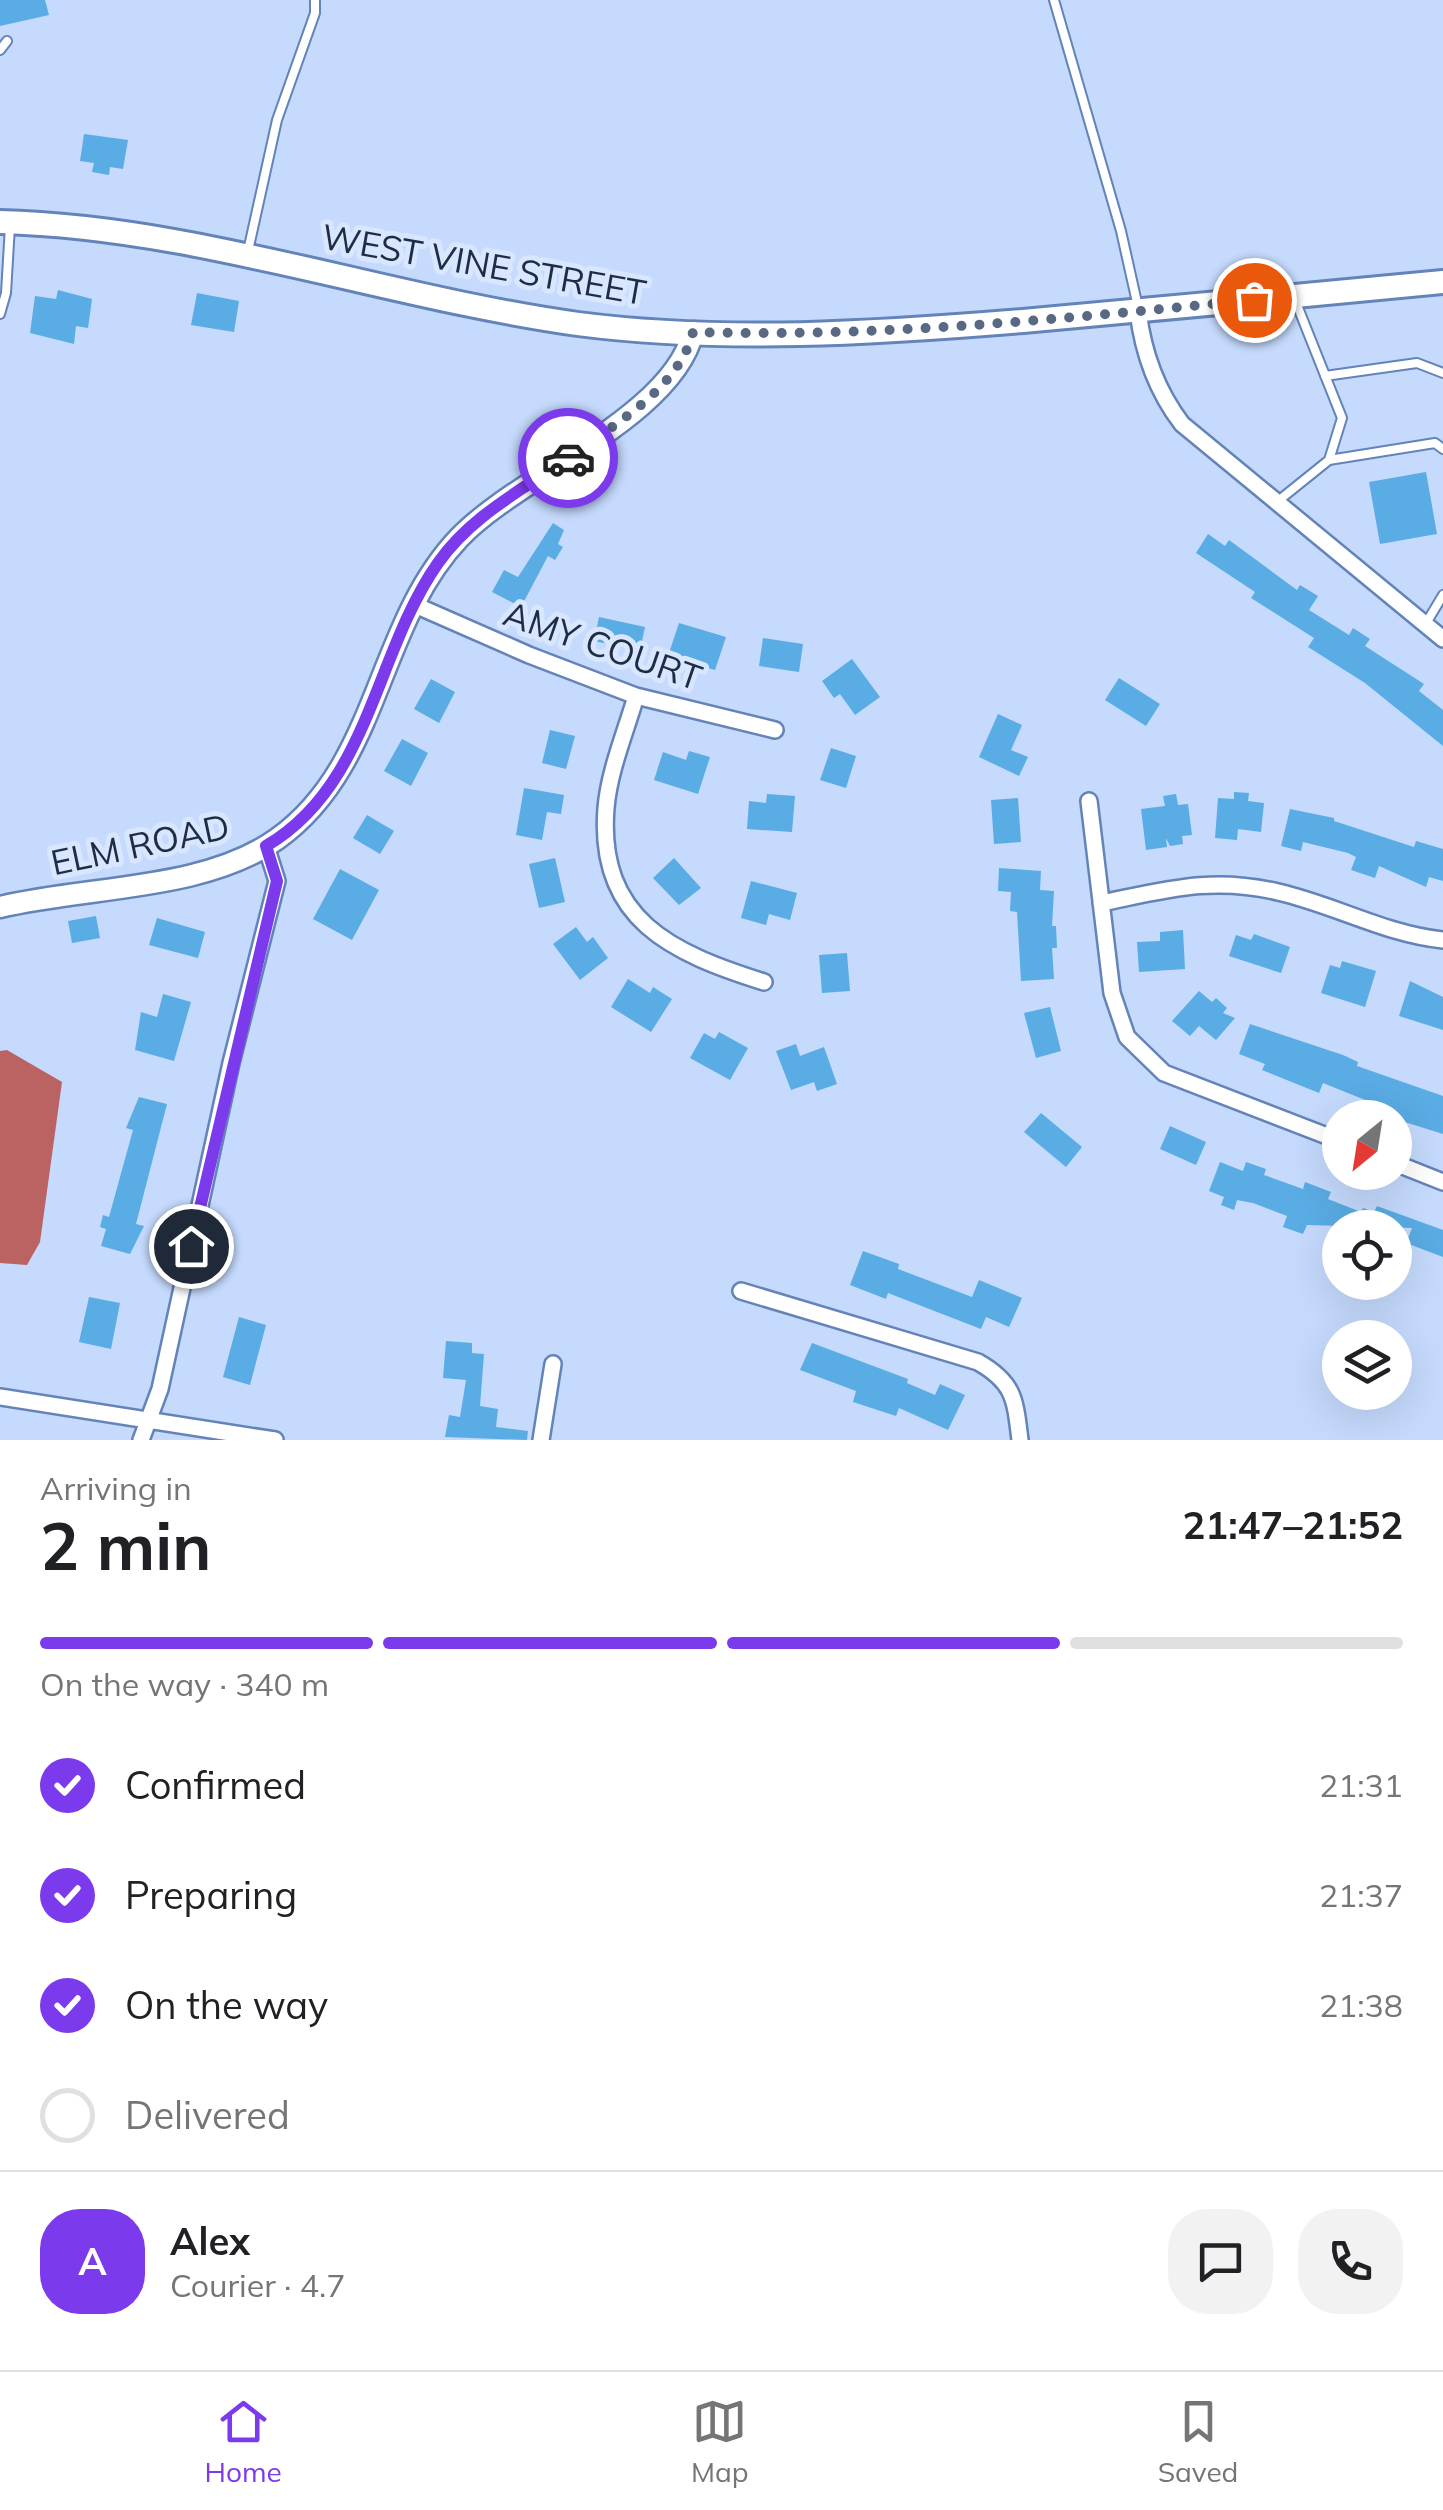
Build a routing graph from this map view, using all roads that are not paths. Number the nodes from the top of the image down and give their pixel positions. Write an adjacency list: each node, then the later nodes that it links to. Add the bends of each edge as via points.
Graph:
1 (316, 0): 6 (lane, via 277,120)
2 (1054, 0): 9 (lane)
3 (6, 41): 4 (lane)
4 (0, 50)
5 (5, 222): 6 (main road, WEST VINE STREET, via 134,234); 10 (lane)
6 (247, 256): 11 (main road, WEST VINE STREET, via 579,324)
7 (1443, 282): 8 (main road, WEST VINE STREET)
8 (1293, 296): 9 (main road, WEST VINE STREET); 13 (lane)
9 (1138, 311): 11 (main road, WEST VINE STREET, via 841,333); 16 (street, via 1148,359 1169,407 1198,440)
10 (0, 314)
11 (693, 332): 18 (street, ELM ROAD, via 676,371 622,419 458,538)
12 (1443, 373): 13 (lane, via 1416,363)
13 (1325, 376): 15 (lane, via 1342,418)
14 (1443, 449): 15 (lane, via 1435,443)
15 (1329, 460): 16 (lane)
16 (1276, 503): 19 (street)
17 (1443, 596): 19 (lane)
18 (415, 604): 21 (street, AMY COURT); 24 (street, ELM ROAD, via 342,767 302,819)
19 (1425, 625): 20 (street)
20 (1443, 639)
21 (636, 696): 22 (street, AMY COURT); 28 (street, via 606,806 608,860 619,896 682,952)
22 (775, 730)
23 (1090, 801): 25 (street)
24 (266, 846): 26 (street, ELM ROAD, via 198,872); 35 (street, via 277,881)
25 (1101, 903): 27 (street, via 1203,882 1278,892 1411,937); 29 (street, via 1112,993 1127,1038 1164,1073)
26 (0, 907)
27 (1443, 940)
28 (764, 982)
29 (1322, 1134)
30 (1412, 1170): 31 (street)
31 (1443, 1182)
32 (740, 1291): 39 (street, via 978,1362 1003,1376 1016,1402)
33 (553, 1364): 38 (street)
34 (0, 1397): 35 (street)
35 (150, 1420): 36 (street); 37 (street)
36 (141, 1440)
37 (275, 1440)
38 (541, 1440)
39 (1020, 1440)

